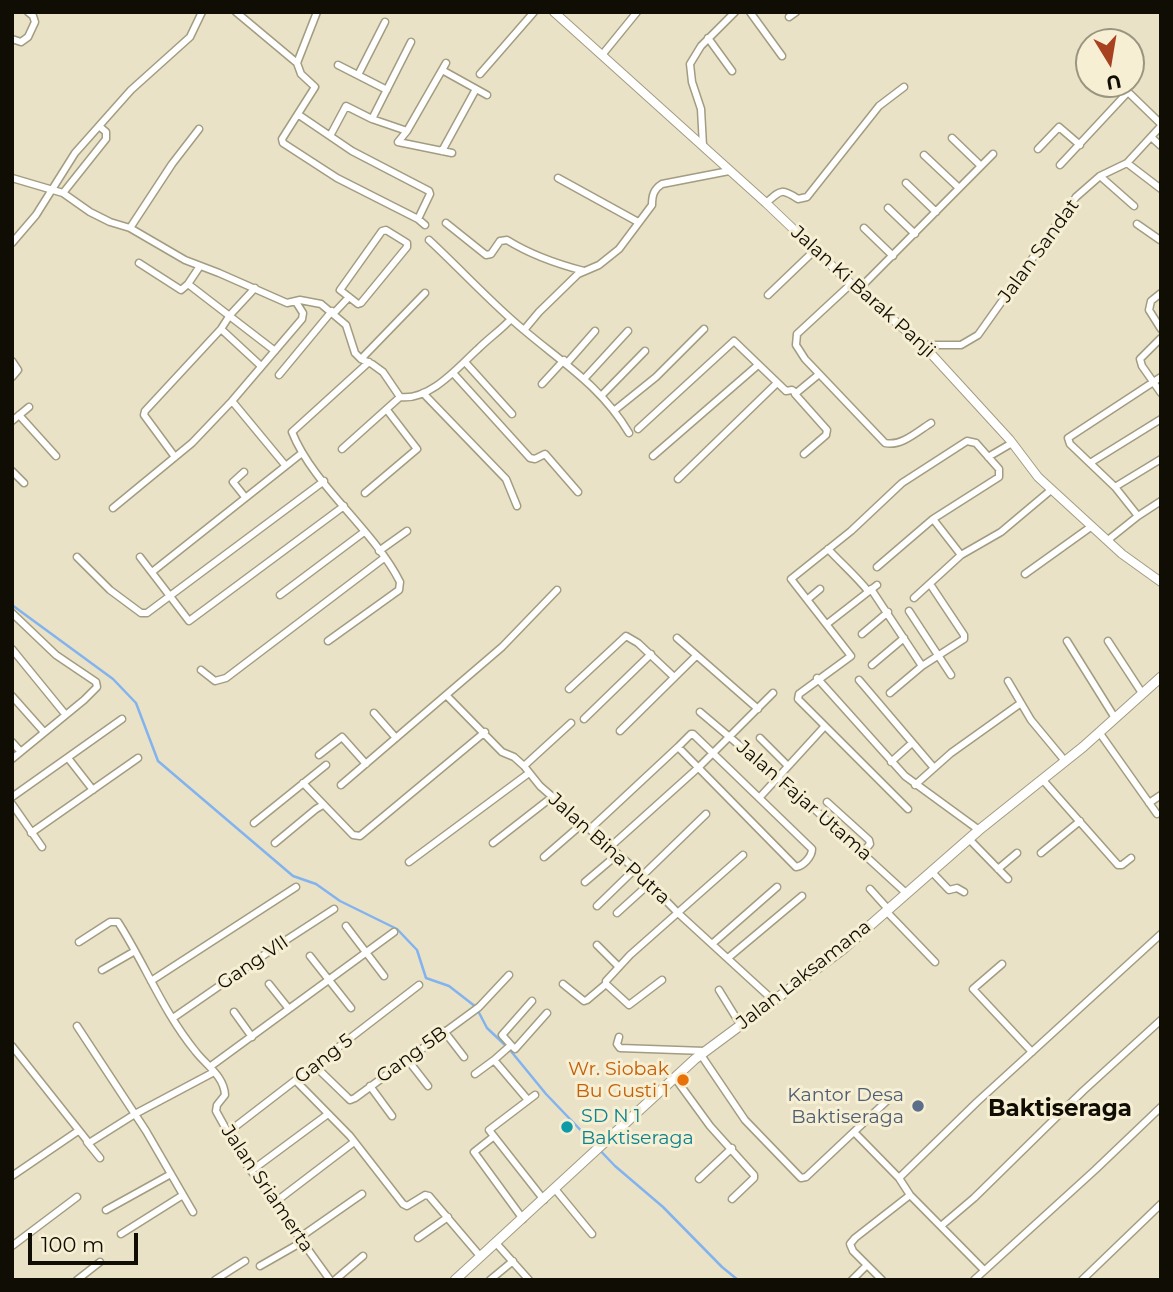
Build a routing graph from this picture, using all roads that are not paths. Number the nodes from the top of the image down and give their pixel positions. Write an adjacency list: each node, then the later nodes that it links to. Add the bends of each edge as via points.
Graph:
1 (28, 12): 14 (street, via 35,19 28,37 21,42)
2 (202, 12): 32 (street, via 190,37)
3 (236, 12): 18 (street)
4 (317, 12): 18 (street)
5 (534, 12): 23 (street)
6 (554, 12): 16 (street, Jalan Ki Barak Panji)
7 (638, 12): 16 (street)
8 (735, 12): 13 (street)
9 (750, 12): 17 (street)
10 (796, 12): 11 (street)
11 (789, 17)
12 (385, 22): 24 (street)
13 (708, 38): 22 (street); 39 (street, via 690,64)
14 (12, 39)
15 (411, 42): 27 (street)
16 (602, 55): 39 (street, Jalan Ki Barak Panji)
17 (782, 56)
18 (296, 63): 29 (street, via 315,87)
19 (446, 63): 21 (street)
20 (338, 65): 24 (street)
21 (442, 70): 26 (street); 34 (street)
22 (732, 71)
23 (480, 74)
24 (358, 75): 27 (street)
25 (904, 87): 58 (street, via 879,106 807,197 799,199 781,191)
26 (476, 89): 28 (street); 42 (street)
27 (387, 90): 30 (street)
28 (487, 95)
29 (299, 115): 35 (street); 62 (street, via 283,143 337,178)
30 (372, 119): 34 (street); 35 (street, via 346,106)
31 (1161, 125): 36 (street, Jalan Sandat); 38 (street, via 1129,92)
32 (99, 126): 56 (street); 57 (street, via 106,139)
33 (198, 129): 67 (street)
34 (407, 131): 42 (street, via 398,142)
35 (330, 136): 62 (street, via 429,191)
36 (1151, 137): 40 (street); 46 (street, Jalan Sandat)
37 (952, 138): 48 (street)
38 (1080, 145): 41 (street, via 1059,127); 47 (street)
39 (704, 146): 49 (street, Jalan Ki Barak Panji)
40 (1161, 146)
41 (1038, 149)
42 (442, 151): 43 (street)
43 (452, 153)
44 (993, 154): 48 (street)
45 (924, 155): 54 (street)
46 (1127, 163): 50 (street, Jalan Sandat); 55 (street)
47 (1060, 165)
48 (981, 166): 54 (street)
49 (729, 172): 58 (street, Jalan Ki Barak Panji); 63 (street, via 662,184 654,190 652,205)
50 (1100, 176): 59 (street); 96 (street, Jalan Sandat, via 1076,197 978,335 961,345)
51 (12, 178): 56 (street)
52 (558, 178): 63 (street)
53 (906, 183): 61 (street)
54 (959, 188): 61 (street)
55 (1161, 189)
56 (51, 190): 57 (street); 72 (street)
57 (63, 193): 67 (street, via 90,212)
58 (766, 203): 73 (street, Jalan Ki Barak Panji)
59 (1134, 206)
60 (888, 208): 69 (street)
61 (936, 212): 69 (street)
62 (418, 219): 66 (street)
63 (638, 222): 77 (street, via 608,259)
64 (446, 223): 77 (street, via 486,255 492,254 499,241 507,240 547,260)
65 (1137, 224): 71 (street)
66 (425, 225)
67 (130, 228): 76 (street)
68 (864, 228): 74 (street)
69 (915, 234): 74 (street)
70 (429, 240): 88 (street)
71 (1161, 240)
72 (12, 243)
73 (815, 250): 79 (street, Jalan Ki Barak Panji); 83 (street)
74 (893, 256): 79 (street)
75 (139, 263): 78 (street, via 181,290)
76 (200, 266): 78 (street); 80 (street)
77 (584, 271): 92 (street)
78 (188, 284): 87 (street)
79 (855, 287): 96 (street, Jalan Ki Barak Panji); 108 (street, via 797,334 796,345)
80 (255, 288): 85 (street, via 287,303); 87 (street)
81 (425, 293): 99 (street)
82 (1161, 293): 91 (street, via 1151,301 1149,310)
83 (768, 295)
84 (349, 297): 84 (street, via 341,286 382,231 407,243 361,303); 86 (street)
85 (298, 301): 86 (street, via 321,304); 97 (street, via 302,319)
86 (333, 312): 99 (street, via 346,325); 107 (street)
87 (230, 315): 89 (street); 97 (street)
88 (511, 319): 92 (street); 103 (street)
89 (221, 329): 105 (street); 137 (street, via 144,413)
90 (704, 329): 123 (street)
91 (1161, 329)
92 (524, 330): 101 (street)
93 (595, 331): 101 (street)
94 (628, 331): 111 (street)
95 (1161, 338): 112 (street, via 1140,359)
96 (923, 345): 131 (street, Jalan Ki Barak Panji)
97 (275, 351): 105 (street)
98 (645, 351): 118 (street)
99 (361, 359): 102 (street)
100 (12, 361): 109 (street, via 18,370)
101 (565, 361): 111 (street); 114 (street)
102 (369, 362): 119 (street, via 383,372); 133 (street, via 294,429)
103 (465, 362): 106 (street); 124 (street)
104 (758, 365): 113 (street); 129 (street, via 734,341); 136 (street)
105 (261, 366): 120 (street)
106 (453, 373): 115 (street); 149 (street, via 530,458 545,454)
107 (279, 374)
108 (818, 375): 116 (street); 128 (street, via 886,443 901,442)
109 (12, 377)
110 (1161, 377): 112 (street)
111 (584, 379): 118 (street)
112 (1152, 382): 117 (street); 140 (street, via 1069,436 1070,444)
113 (777, 383): 116 (street); 144 (street)
114 (542, 384)
115 (423, 393): 119 (street); 154 (street, via 506,479)
116 (796, 393): 134 (street, via 827,430)
117 (1161, 393)
118 (602, 395): 123 (street)
119 (400, 397): 122 (street)
120 (232, 401): 137 (street); 141 (street)
121 (29, 407): 125 (street)
122 (387, 410): 132 (street); 150 (street, via 417,449)
123 (615, 410): 130 (street)
124 (512, 414)
125 (19, 415): 127 (street); 135 (street)
126 (1161, 419): 140 (street)
127 (12, 421)
128 (931, 423)
129 (638, 429)
130 (629, 433)
131 (1012, 443): 138 (street); 148 (street, Jalan Ki Barak Panji)
132 (342, 449)
133 (302, 453): 141 (street); 145 (street)
134 (804, 454)
135 (56, 456)
136 (653, 456)
137 (175, 457): 155 (street)
138 (988, 457): 157 (street, via 999,469 999,477); 162 (street, via 976,443 967,441 902,483)
139 (1161, 459): 147 (street)
140 (1090, 463): 147 (street)
141 (285, 465): 151 (street)
142 (12, 471): 146 (street)
143 (244, 472): 151 (street, via 233,482)
144 (678, 480)
145 (324, 481): 153 (street); 176 (street)
146 (24, 483)
147 (1115, 487): 156 (street)
148 (1051, 490): 158 (street, Jalan Ki Barak Panji); 164 (street, via 1000,532)
149 (578, 492)
150 (365, 494)
151 (245, 497): 169 (street)
152 (1161, 501): 156 (street)
153 (344, 506): 160 (street); 176 (street, via 193,619 187,619)
154 (517, 506)
155 (113, 508)
156 (1138, 516): 161 (street)
157 (933, 519): 164 (street); 168 (street)
158 (1093, 526): 161 (street, Jalan Ki Barak Panji); 170 (street)
159 (407, 531): 163 (street)
160 (364, 532): 163 (street); 177 (street)
161 (1108, 540): 171 (street, Jalan Ki Barak Panji)
162 (828, 549): 173 (street); 179 (street, via 791,579)
163 (379, 551): 167 (street)
164 (961, 555): 172 (street)
165 (77, 557): 176 (street, via 141,613)
166 (140, 557): 169 (street)
167 (384, 558): 187 (street, via 400,582 399,590); 196 (street, via 226,678 215,681)
168 (877, 567)
169 (152, 572): 176 (street)
170 (1025, 574)
171 (1161, 582)
172 (930, 584): 178 (street); 193 (street, via 964,637)
173 (872, 588): 181 (street); 183 (street)
174 (820, 589): 179 (street)
175 (557, 590): 208 (street)
176 (169, 594)
177 (280, 594)
178 (914, 598)
179 (808, 599): 183 (street)
180 (909, 611): 193 (street)
181 (888, 612): 184 (street); 186 (street)
182 (12, 613): 213 (street, via 55,655 97,684 92,694)
183 (827, 624): 200 (street, via 850,657)
184 (862, 634)
185 (677, 638): 192 (street)
186 (904, 638): 194 (street); 195 (street)
187 (328, 641)
188 (1067, 641): 214 (street)
189 (1108, 641): 206 (street)
190 (12, 649): 213 (street)
191 (650, 654): 198 (street); 203 (street, via 624,637); 216 (street)
192 (696, 656): 198 (street); 210 (street)
193 (939, 657): 195 (street); 197 (street)
194 (872, 665)
195 (922, 666): 205 (street)
196 (201, 670)
197 (951, 675)
198 (674, 677): 219 (street)
199 (1161, 677): 206 (main road, Jalan Laksamana)
200 (817, 678): 218 (street, via 798,697); 236 (street)
201 (859, 680): 227 (street)
202 (1008, 681): 209 (street)
203 (569, 689)
204 (774, 693): 210 (street)
205 (890, 693)
206 (1142, 693): 214 (main road, Jalan Laksamana)
207 (12, 696): 220 (street)
208 (447, 696): 221 (street, Jalan Bina Putra); 224 (street)
209 (1021, 703): 235 (street); 242 (street)
210 (758, 709): 223 (street)
211 (700, 712): 223 (street, Jalan Fajar Utama)
212 (374, 713): 224 (street)
213 (65, 714): 220 (street)
214 (1115, 718): 222 (main road, Jalan Laksamana)
215 (122, 719): 232 (street)
216 (584, 719)
217 (571, 723): 240 (street)
218 (824, 727): 239 (street); 258 (street)
219 (620, 731)
220 (44, 732): 229 (street)
221 (485, 732): 240 (street, Jalan Bina Putra, via 502,752); 257 (street, via 360,836 353,835)
222 (1099, 732): 235 (main road, Jalan Laksamana); 255 (street)
223 (730, 736): 230 (street); 244 (street, Jalan Fajar Utama)
224 (396, 738): 237 (street)
225 (760, 738): 239 (street)
226 (12, 742): 229 (street)
227 (912, 743): 236 (street); 242 (street)
228 (678, 747): 230 (street, via 693,734); 241 (street); 264 (street)
229 (20, 751): 234 (street)
230 (714, 753): 241 (street); 253 (street)
231 (319, 755): 237 (street, via 342,737)
232 (68, 758): 249 (street); 251 (street)
233 (138, 758): 249 (street)
234 (12, 759)
235 (1065, 761): 245 (main road, Jalan Laksamana)
236 (891, 762): 248 (street)
237 (366, 764): 247 (street)
238 (326, 765): 246 (street)
239 (787, 765): 244 (street)
240 (524, 766): 243 (street, Jalan Bina Putra)
241 (699, 768): 253 (street, via 796,867 800,866 812,849); 271 (street)
242 (934, 768): 248 (street)
243 (529, 773): 252 (street, Jalan Bina Putra); 279 (street)
244 (777, 777): 253 (street); 272 (street, Jalan Fajar Utama)
245 (1042, 779): 261 (street); 265 (main road, Jalan Laksamana)
246 (303, 783): 257 (street); 262 (street)
247 (341, 785)
248 (915, 785): 265 (street)
249 (93, 790): 266 (street)
250 (1161, 795): 255 (street)
251 (12, 797)
252 (552, 797): 263 (street, Jalan Bina Putra); 269 (street)
253 (760, 797)
254 (827, 802): 272 (street, via 869,840)
255 (1149, 803): 260 (street)
256 (12, 804): 266 (street)
257 (323, 805): 268 (street)
258 (908, 809)
259 (706, 814): 283 (street)
260 (1157, 814)
261 (1080, 821): 274 (street); 278 (street, via 1118,865)
262 (254, 823)
263 (582, 824): 264 (street, Jalan Bina Putra); 277 (street)
264 (590, 830): 271 (street, Jalan Bina Putra)
265 (979, 830): 267 (main road, Jalan Laksamana)
266 (32, 833): 270 (street)
267 (969, 839): 281 (street); 282 (main road, Jalan Laksamana)
268 (275, 843)
269 (493, 843)
270 (42, 847)
271 (610, 847): 275 (street, Jalan Bina Putra)
272 (863, 852): 290 (street, Jalan Fajar Utama)
273 (1017, 853): 281 (street)
274 (1041, 853)
275 (618, 854): 280 (street, Jalan Bina Putra); 285 (street)
276 (743, 855): 297 (street)
277 (544, 857)
278 (1131, 858)
279 (409, 862)
280 (635, 869): 283 (street, Jalan Bina Putra); 293 (street)
281 (998, 869): 284 (street)
282 (931, 871): 290 (main road, Jalan Laksamana); 291 (street, via 949,890)
283 (642, 876): 286 (street, Jalan Bina Putra)
284 (1007, 879)
285 (585, 882)
286 (649, 884): 296 (street); 297 (street, Jalan Bina Putra)
287 (296, 887): 316 (street)
288 (778, 887): 302 (street)
289 (870, 890): 295 (street)
290 (906, 892): 295 (main road, Jalan Laksamana)
291 (964, 892)
292 (802, 896): 307 (street)
293 (597, 906)
294 (334, 909): 328 (street, Gang VII)
295 (887, 910): 308 (street); 323 (main road, Jalan Laksamana)
296 (617, 913)
297 (678, 913): 302 (street, Jalan Bina Putra); 310 (street)
298 (346, 926): 305 (street)
299 (394, 932): 305 (street)
300 (1161, 934): 337 (street)
301 (79, 942): 304 (street, via 116,921)
302 (712, 943): 307 (street, Jalan Bina Putra)
303 (597, 945): 310 (street)
304 (135, 951): 311 (street); 316 (street)
305 (366, 953): 313 (street); 314 (street)
306 (310, 956): 314 (street)
307 (728, 958): 323 (street, Jalan Bina Putra)
308 (935, 962)
309 (1002, 964): 337 (street, via 974,991)
310 (619, 967): 319 (street)
311 (102, 970)
312 (509, 975): 332 (street, Gang 5B, via 477,1009)
313 (384, 976)
314 (328, 979): 324 (street); 325 (street)
315 (662, 980): 319 (street, via 629,1006)
316 (152, 981): 328 (street)
317 (269, 984): 325 (street)
318 (563, 984): 319 (street, via 584,1001)
319 (606, 984)
320 (419, 985): 342 (street, Gang 5)
321 (719, 990): 330 (street)
322 (532, 1001): 335 (street, via 502,1035)
323 (774, 1001): 330 (main road, Jalan Laksamana)
324 (351, 1008)
325 (289, 1009): 333 (street)
326 (234, 1013): 333 (street)
327 (548, 1013): 335 (street, via 515,1049)
328 (173, 1018): 343 (street)
329 (1161, 1020): 382 (street)
330 (740, 1024): 338 (main road, Jalan Laksamana)
331 (77, 1026): 353 (street)
332 (444, 1031): 339 (street); 340 (street, Gang 5B)
333 (252, 1037): 343 (street)
334 (618, 1037): 338 (street, via 620,1048)
335 (511, 1045): 341 (street)
336 (12, 1046): 356 (street)
337 (1032, 1052): 367 (street)
338 (703, 1053): 345 (main road, Jalan Laksamana); 357 (street, via 745,1120 799,1177 806,1177)
339 (464, 1057)
340 (407, 1059): 347 (street, Gang 5B); 348 (street)
341 (494, 1060): 344 (street); 351 (street)
342 (315, 1066): 346 (street, Gang 5); 347 (street, Gang 5B, via 351,1100)
343 (213, 1069): 353 (street); 358 (street, Jalan Sriamerta, via 225,1091 216,1111)
344 (475, 1074)
345 (675, 1078): 362 (street); 369 (main road, Jalan Laksamana)
346 (296, 1081): 354 (street); 358 (street, Gang 5)
347 (370, 1086): 355 (street)
348 (428, 1086)
349 (535, 1095): 351 (street)
350 (892, 1096): 357 (street)
351 (528, 1100): 359 (street, via 490,1129)
352 (1161, 1107): 396 (street)
353 (135, 1114): 360 (street); 365 (street)
354 (328, 1114): 361 (street); 364 (street)
355 (392, 1116)
356 (78, 1131): 360 (street); 366 (street)
357 (854, 1132): 367 (street)
358 (227, 1133): 364 (street, Jalan Sriamerta)
359 (493, 1137): 375 (street); 381 (street, via 474,1152)
360 (87, 1142): 363 (street)
361 (354, 1142): 376 (street); 380 (street, via 403,1204 429,1196)
362 (732, 1148): 368 (street); 374 (street, via 754,1176)
363 (100, 1158)
364 (251, 1171): 376 (street, Jalan Sriamerta)
365 (170, 1174): 371 (street); 378 (street)
366 (12, 1176)
367 (898, 1178): 372 (street)
368 (699, 1179)
369 (555, 1189): 375 (main road, Jalan Laksamana); 384 (street)
370 (362, 1194): 386 (street)
371 (183, 1195): 379 (street); 383 (street)
372 (910, 1195): 382 (street); 394 (street, via 852,1241 853,1251)
373 (76, 1197): 388 (street)
374 (732, 1199)
375 (544, 1200): 381 (main road, Jalan Laksamana)
376 (274, 1203): 386 (street, Jalan Sriamerta)
377 (1161, 1205): 406 (street)
378 (106, 1210)
379 (193, 1212)
380 (448, 1217): 385 (street); 390 (street)
381 (523, 1219): 387 (main road, Jalan Laksamana)
382 (941, 1226): 396 (street)
383 (121, 1234)
384 (592, 1234)
385 (418, 1238)
386 (301, 1240): 395 (street); 397 (street, Jalan Sriamerta)
387 (496, 1243): 390 (main road, Jalan Laksamana); 392 (street)
388 (12, 1246)
389 (363, 1256): 397 (street)
390 (480, 1256): 400 (main road, Jalan Laksamana)
391 (245, 1261): 399 (street)
392 (513, 1261): 401 (street); 402 (street)
393 (100, 1262): 398 (street)
394 (867, 1265): 403 (street); 404 (street)
395 (260, 1266)
396 (984, 1270): 405 (street)
397 (330, 1279)
398 (77, 1280)
399 (215, 1280)
400 (454, 1280)
401 (490, 1280)
402 (529, 1280)
403 (852, 1280)
404 (882, 1280)
405 (974, 1280)
406 (1082, 1280)

